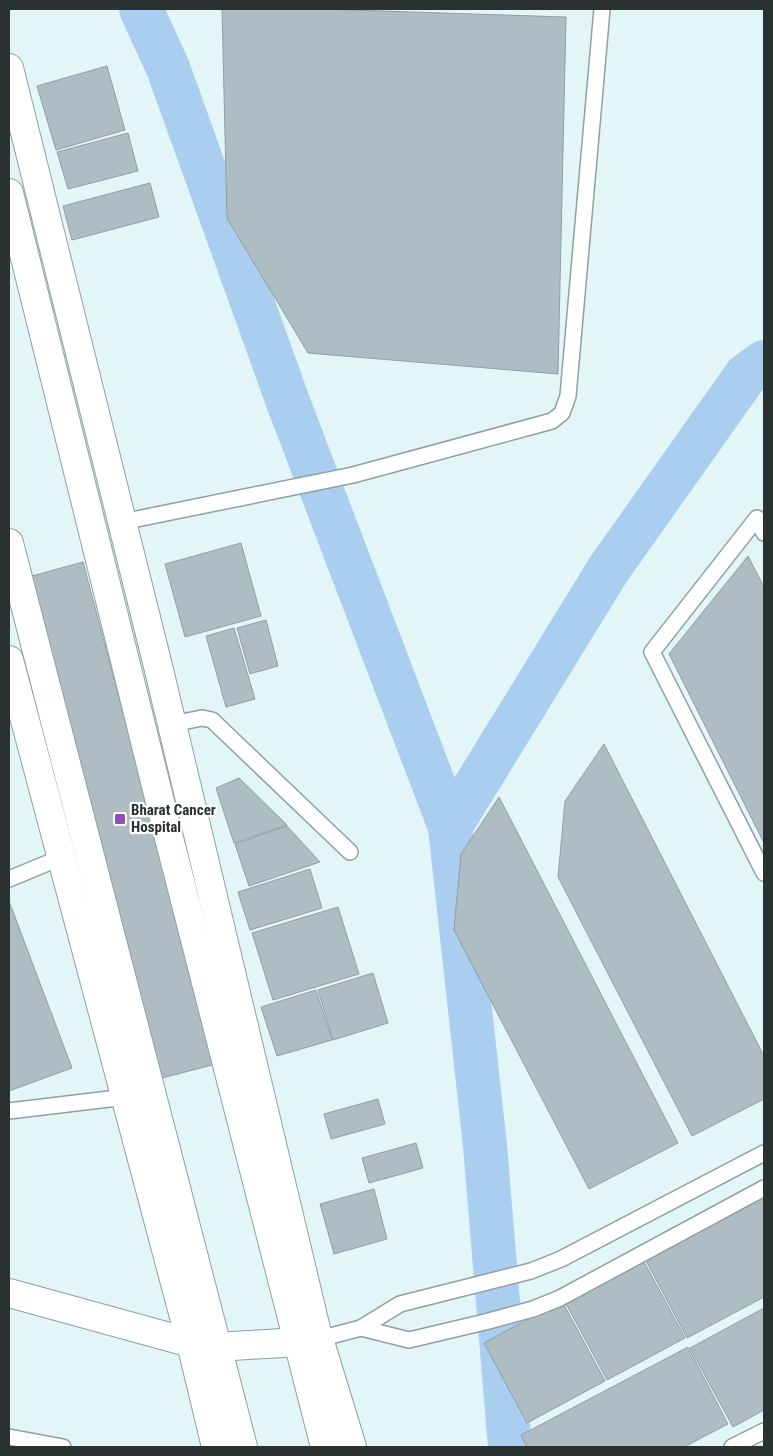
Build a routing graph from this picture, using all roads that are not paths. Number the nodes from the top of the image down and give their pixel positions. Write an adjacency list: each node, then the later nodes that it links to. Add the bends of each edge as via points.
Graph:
1 (602, 9): 4 (lane, via 568,396 562,413 552,421 353,474)
2 (9, 68): 4 (main road)
3 (9, 193): 20 (main road, via 168,834)
4 (122, 522): 9 (main road)
5 (764, 533): 12 (lane, via 757,518 652,652)
6 (9, 543): 7 (main road)
7 (14, 586): 10 (main road)
8 (9, 660): 10 (main road)
9 (172, 724): 11 (lane, via 202,718 212,720); 20 (main road)
10 (74, 851): 13 (lane); 14 (main road); 21 (main road)
11 (350, 852)
12 (764, 873)
13 (9, 879)
14 (126, 1097): 15 (lane); 21 (main road)
15 (9, 1111)
16 (764, 1154): 19 (lane, via 561,1259 531,1271 400,1304)
17 (764, 1188): 19 (lane, via 560,1298 533,1309 409,1340)
18 (9, 1293): 21 (main road)
19 (361, 1328): 20 (lane)
20 (308, 1340): 21 (main road); 27 (main road); 28 (main road)
21 (204, 1345): 25 (main road); 26 (main road)
22 (764, 1431): 29 (lane)
23 (9, 1437): 24 (lane)
24 (63, 1447)
25 (216, 1447)
26 (243, 1447)
27 (325, 1447)
28 (352, 1447)
29 (732, 1447)

